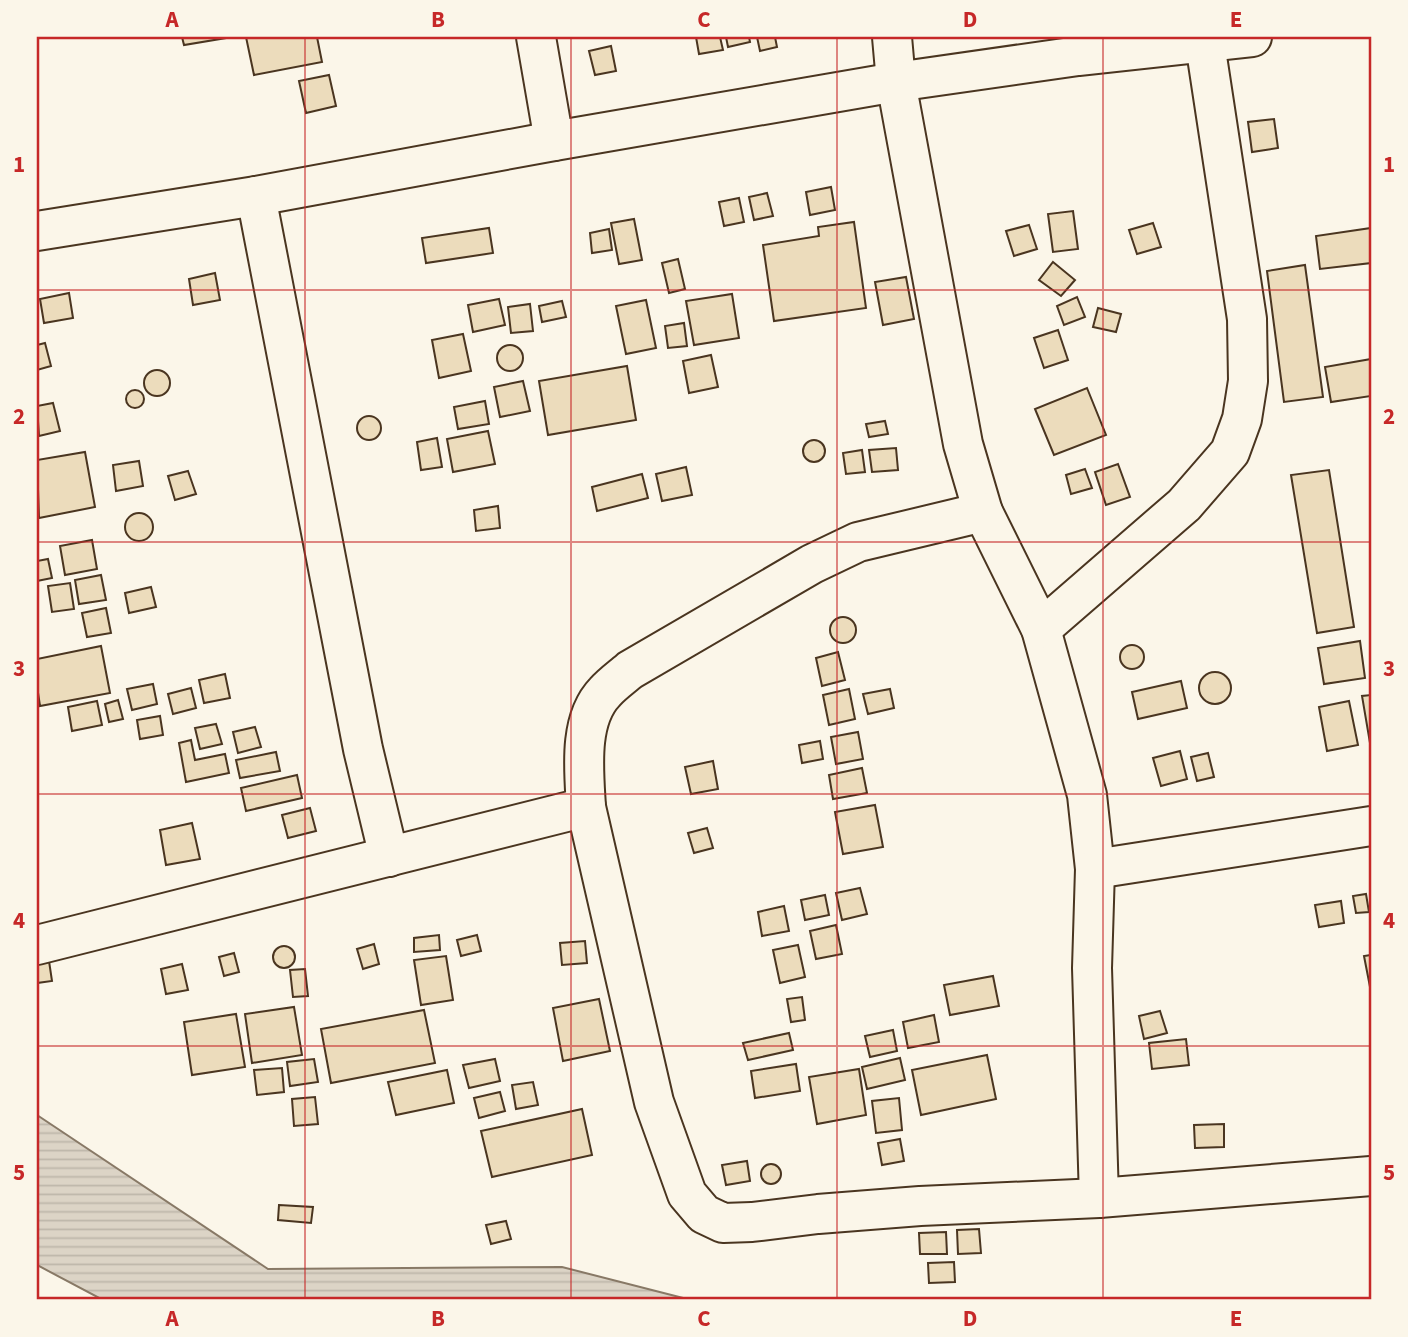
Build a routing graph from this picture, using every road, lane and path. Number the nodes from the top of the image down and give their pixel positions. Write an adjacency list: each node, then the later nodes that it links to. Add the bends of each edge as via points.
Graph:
1 (536, 37): 6 (street)
2 (892, 37): 5 (street)
3 (1252, 37): 4 (street)
4 (1204, 39): 5 (street); 10 (street, via 1247,319 1248,381 1242,419 1230,452 1184,505)
5 (896, 82): 6 (street); 9 (street, via 963,444)
6 (554, 141): 7 (street)
7 (256, 196): 8 (street); 13 (street, via 363,749)
8 (37, 231)
9 (983, 512): 10 (street); 11 (street, via 858,542 630,670 603,693 590,718 583,761)
10 (1041, 629): 14 (street, via 1087,795)
11 (586, 807): 13 (street); 17 (street, via 654,1102 687,1194 704,1214 723,1223 752,1222 907,1207)
12 (1371, 826): 14 (street)
13 (389, 857): 15 (street)
14 (1096, 869): 17 (street, via 1092,968)
15 (37, 945)
16 (1371, 1176): 17 (street)
17 (1099, 1198)

